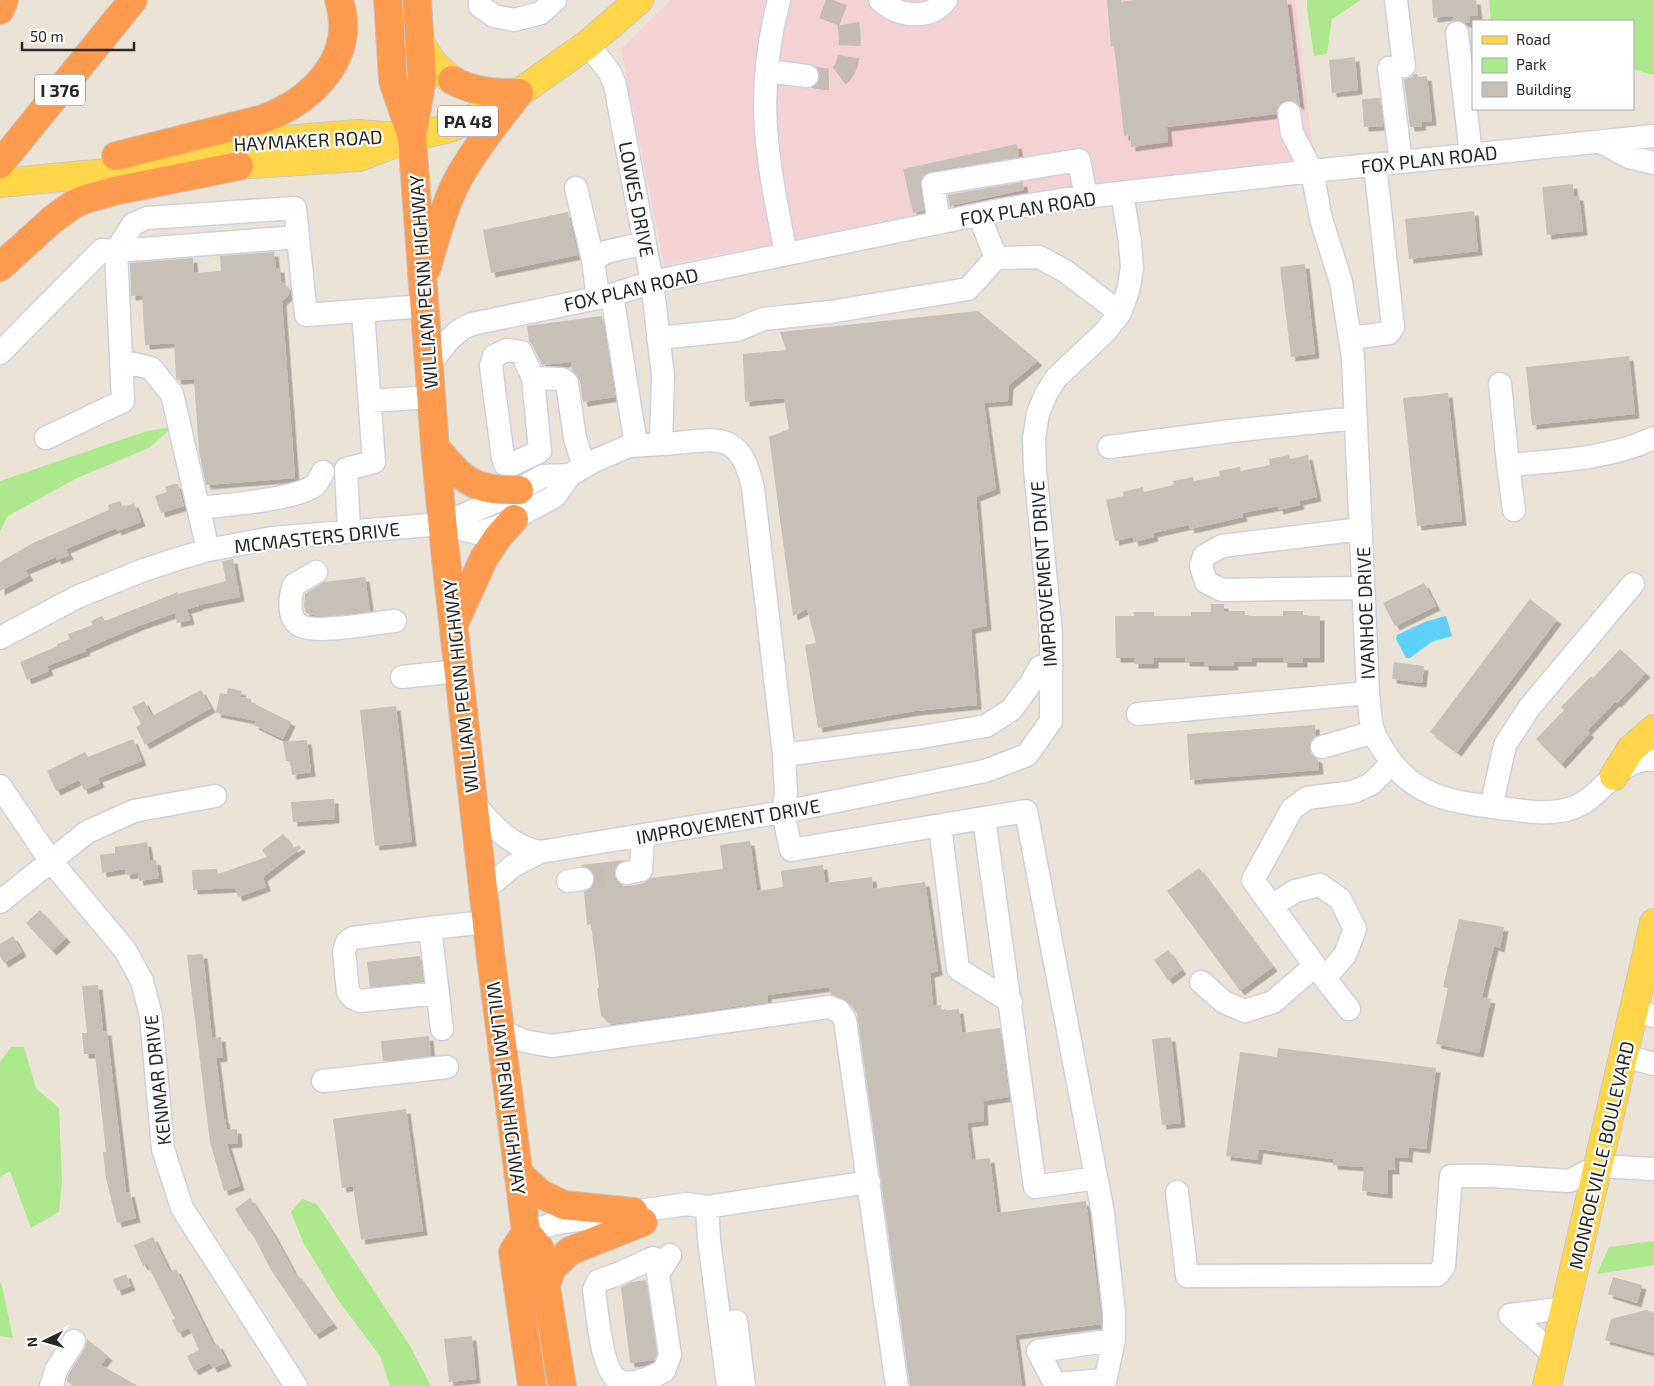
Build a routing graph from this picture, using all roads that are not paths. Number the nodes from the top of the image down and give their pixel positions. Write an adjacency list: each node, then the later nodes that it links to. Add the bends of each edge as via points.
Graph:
1 (4, 0): 14 (highway)
2 (133, 0): 16 (highway, I 376)
3 (150, 0): 16 (highway)
4 (339, 0): 28 (highway, via 344,33 338,54 320,83 300,101 263,119)
5 (388, 0): 25 (highway, WILLIAM PENN HIGHWAY, via 393,81)
6 (416, 0): 17 (highway, WILLIAM PENN HIGHWAY)
7 (480, 0): 8 (street, via 480,6 494,16 514,20 541,13)
8 (555, 0)
9 (639, 0): 18 (main road, PA 48)
10 (779, 0): 19 (street)
11 (880, 0): 12 (street, via 902,14 926,14)
12 (946, 0)
13 (1396, 0): 29 (street, via 1404,66 1389,68)
14 (0, 10)
15 (1457, 33): 27 (street)
16 (103, 36): 32 (highway, I 376)
17 (419, 42): 21 (main road, via 434,65); 25 (highway, WILLIAM PENN HIGHWAY, via 422,79)
18 (588, 44): 22 (main road, PA 48); 42 (street, LOWES DRIVE, via 615,85)
19 (766, 71): 20 (street); 44 (street, via 766,130)
20 (807, 76)
21 (452, 80): 22 (highway, via 485,92)
22 (519, 93): 25 (main road, PA 48, via 462,124); 49 (highway, via 482,141 458,180 445,208)
23 (1289, 113): 34 (street, IVANHOE DRIVE, via 1292,133)
24 (1654, 136): 26 (street, FOX PLAN ROAD)
25 (412, 138): 28 (main road, HAYMAKER ROAD, via 358,134); 33 (main road, HAYMAKER ROAD, via 359,157); 49 (highway, WILLIAM PENN HIGHWAY)
26 (1601, 142): 27 (street, FOX PLAN ROAD); 30 (street, via 1629,157)
27 (1471, 155): 29 (street, FOX PLAN ROAD)
28 (116, 156): 32 (main road, HAYMAKER ROAD)
29 (1401, 162): 31 (street, FOX PLAN ROAD)
30 (1654, 163)
31 (1375, 165): 34 (street, FOX PLAN ROAD); 54 (street, via 1393,326 1389,334)
32 (0, 166)
33 (238, 166): 35 (main road, HAYMAKER ROAD); 47 (highway, via 114,191 80,202 53,219)
34 (1312, 171): 37 (street, FOX PLAN ROAD); 54 (street, IVANHOE DRIVE, via 1321,219 1342,282)
35 (0, 183)
36 (576, 188): 46 (street)
37 (1122, 193): 38 (street, FOX PLAN ROAD); 52 (street, IMPROVEMENT DRIVE, via 1132,268)
38 (1086, 197): 39 (street, FOX PLAN ROAD); 40 (street, via 1079,160 933,184)
39 (979, 215): 40 (street, FOX PLAN ROAD); 45 (street)
40 (940, 223): 44 (street, FOX PLAN ROAD)
41 (298, 237): 43 (street); 43 (street, via 295,208 147,218 133,224); 51 (street, via 306,315)
42 (645, 242): 46 (street, via 606,252); 48 (street, LOWES DRIVE)
43 (116, 251): 55 (street, via 102,250); 56 (street)
44 (786, 254): 48 (street, FOX PLAN ROAD)
45 (996, 258): 52 (street, via 1039,257 1065,271); 53 (street, via 968,289 830,312 763,319 737,330)
46 (593, 260): 50 (street)
47 (0, 267)
48 (652, 282): 50 (street, FOX PLAN ROAD); 53 (street, LOWES DRIVE)
49 (423, 294): 51 (street); 57 (highway, WILLIAM PENN HIGHWAY)
50 (605, 296): 57 (street, FOX PLAN ROAD, via 472,324 455,333); 66 (street)
51 (363, 312): 61 (street)
52 (1120, 313): 87 (street, IMPROVEMENT DRIVE, via 1099,338 1056,378 1038,414 1034,438 1035,469 1051,633)
53 (658, 338): 65 (street, LOWES DRIVE, via 663,387)
54 (1350, 338): 62 (street, IVANHOE DRIVE)
55 (0, 353)
56 (121, 361): 63 (street, via 123,401); 74 (street, via 151,368 172,394)
57 (428, 367): 60 (highway, WILLIAM PENN HIGHWAY)
58 (533, 378): 69 (street); 69 (street, via 522,352 507,350 494,356 491,366 502,458 505,464 513,464); 71 (street, via 562,379 567,384)
59 (1500, 384): 70 (street)
60 (431, 397): 61 (street); 67 (highway, WILLIAM PENN HIGHWAY)
61 (370, 401): 79 (street, via 374,462 346,469)
62 (1356, 418): 68 (street); 78 (street, IVANHOE DRIVE)
63 (46, 438)
64 (1654, 438): 70 (street, via 1607,453)
65 (661, 444): 66 (street); 95 (street, via 726,442 740,454 749,472)
66 (636, 445): 71 (street)
67 (435, 447): 73 (highway, via 476,485 492,490); 77 (highway, WILLIAM PENN HIGHWAY)
68 (1109, 447)
69 (540, 451): 71 (street)
70 (1508, 465): 75 (street)
71 (577, 471): 73 (street, via 543,476); 76 (street, via 555,496)
72 (323, 472): 74 (street, via 315,485 298,493)
73 (519, 490): 77 (street)
74 (199, 508): 80 (street)
75 (1514, 510)
76 (514, 520): 77 (street, via 477,533); 85 (highway, via 484,558)
77 (442, 524): 79 (street, MCMASTERS DRIVE); 85 (highway, WILLIAM PENN HIGHWAY)
78 (1361, 529): 83 (street, IVANHOE DRIVE); 83 (street, via 1222,546 1204,556 1201,566 1206,582 1222,590)
79 (349, 531): 80 (street, MCMASTERS DRIVE, via 272,538)
80 (208, 550): 86 (street, MCMASTERS DRIVE, via 109,583)
81 (316, 572): 84 (street, via 294,585 290,595 296,624 324,629)
82 (1633, 584): 102 (street, via 1529,708 1505,745)
83 (1363, 588): 90 (street, IVANHOE DRIVE)
84 (395, 621)
85 (453, 625): 88 (highway, WILLIAM PENN HIGHWAY)
86 (0, 638)
87 (1051, 664): 95 (street, via 1040,667 1011,710 986,726); 103 (street, IMPROVEMENT DRIVE, via 1051,722 1027,754 985,771)
88 (458, 671): 89 (street); 101 (highway, WILLIAM PENN HIGHWAY)
89 (402, 677)
90 (1368, 693): 91 (street); 93 (street, IVANHOE DRIVE)
91 (1138, 714)
92 (1654, 728): 98 (main road, via 1631,749)
93 (1374, 732): 94 (street); 97 (street, IVANHOE DRIVE)
94 (1322, 747)
95 (784, 755): 103 (street, via 786,793)
96 (1654, 760): 98 (street, IVANHOE DRIVE, via 1631,763)
97 (1392, 763): 102 (street, IVANHOE DRIVE, via 1417,787 1434,796); 112 (street, via 1371,784 1353,792 1307,798 1292,809 1253,880)
98 (1614, 776): 102 (street, IVANHOE DRIVE, via 1582,804 1565,810 1532,812)
99 (0, 786): 108 (street, KENMAR DRIVE)
100 (215, 796): 108 (street, via 134,810 87,832)
101 (473, 803): 107 (street, via 508,839); 110 (highway, WILLIAM PENN HIGHWAY)
102 (1491, 807)
103 (783, 812): 105 (street, via 791,850); 106 (street, IMPROVEMENT DRIVE)
104 (984, 818): 105 (street); 119 (street); 133 (street, via 1026,811)
105 (940, 826): 119 (street, via 958,968)
106 (643, 836): 107 (street, IMPROVEMENT DRIVE); 109 (street, via 641,870)
107 (540, 852): 110 (street, via 513,866)
108 (50, 860): 111 (street); 148 (street, KENMAR DRIVE, via 125,950 142,981 151,1016 163,1150 182,1208)
109 (627, 873)
110 (483, 891): 113 (highway, WILLIAM PENN HIGHWAY)
111 (0, 902)
112 (1272, 906): 116 (street); 116 (street, via 1295,891 1320,885 1340,899 1355,929 1345,955)
113 (486, 922): 115 (street); 123 (highway, WILLIAM PENN HIGHWAY)
114 (1654, 923): 121 (main road, MONROEVILLE BOULEVARD)
115 (430, 928): 118 (street); 118 (street, via 353,938 347,942 344,952 348,992 360,1001)
116 (1320, 972): 117 (street, via 1273,1002 1245,1011 1224,1002); 120 (street)
117 (1200, 982)
118 (438, 993): 122 (street)
119 (1011, 1002): 133 (street, via 1035,1187)
120 (1350, 1009)
121 (1644, 1011): 125 (main road, MONROEVILLE BOULEVARD)
122 (442, 1029)
123 (499, 1030): 124 (street, via 524,1041); 126 (highway, WILLIAM PENN HIGHWAY)
124 (552, 1046): 126 (street, via 539,1054); 134 (street, via 834,1008 845,1020)
125 (1624, 1056): 127 (street); 130 (main road, MONROEVILLE BOULEVARD)
126 (503, 1059): 132 (highway, WILLIAM PENN HIGHWAY)
127 (1654, 1064)
128 (446, 1067): 129 (street)
129 (323, 1082)
130 (1599, 1166): 131 (street); 135 (street, via 1570,1181 1452,1176 1444,1266 1437,1275 1187,1276); 141 (main road, MONROEVILLE BOULEVARD)
131 (1654, 1169)
132 (518, 1173): 137 (highway, via 541,1194 564,1205); 138 (highway, WILLIAM PENN HIGHWAY)
133 (1096, 1178): 143 (street, via 1103,1213)
134 (869, 1182): 136 (street); 153 (street)
135 (1177, 1192)
136 (707, 1207): 137 (street, via 687,1204); 151 (street)
137 (638, 1217): 138 (street, via 559,1235); 140 (highway, via 570,1252 553,1267)
138 (526, 1232): 140 (highway, WILLIAM PENN HIGHWAY, via 540,1249); 149 (highway, via 513,1252)
139 (661, 1257): 139 (street, via 598,1281 594,1290 604,1357 612,1376 621,1382 646,1380 664,1371 670,1355 658,1274)
140 (546, 1284): 150 (highway, WILLIAM PENN HIGHWAY)
141 (1566, 1308): 145 (main road, MONROEVILLE BOULEVARD); 145 (street, via 1500,1316)
142 (736, 1321): 152 (street)
143 (1114, 1340): 146 (street); 146 (street, via 1038,1351 1055,1384)
144 (74, 1341): 147 (street)
145 (1554, 1356): 154 (main road, MONROEVILLE BOULEVARD)
146 (1104, 1383)
147 (50, 1386)
148 (296, 1386)
149 (532, 1386)
150 (562, 1386)
151 (728, 1386)
152 (744, 1386)
153 (897, 1386)
154 (1547, 1386)

